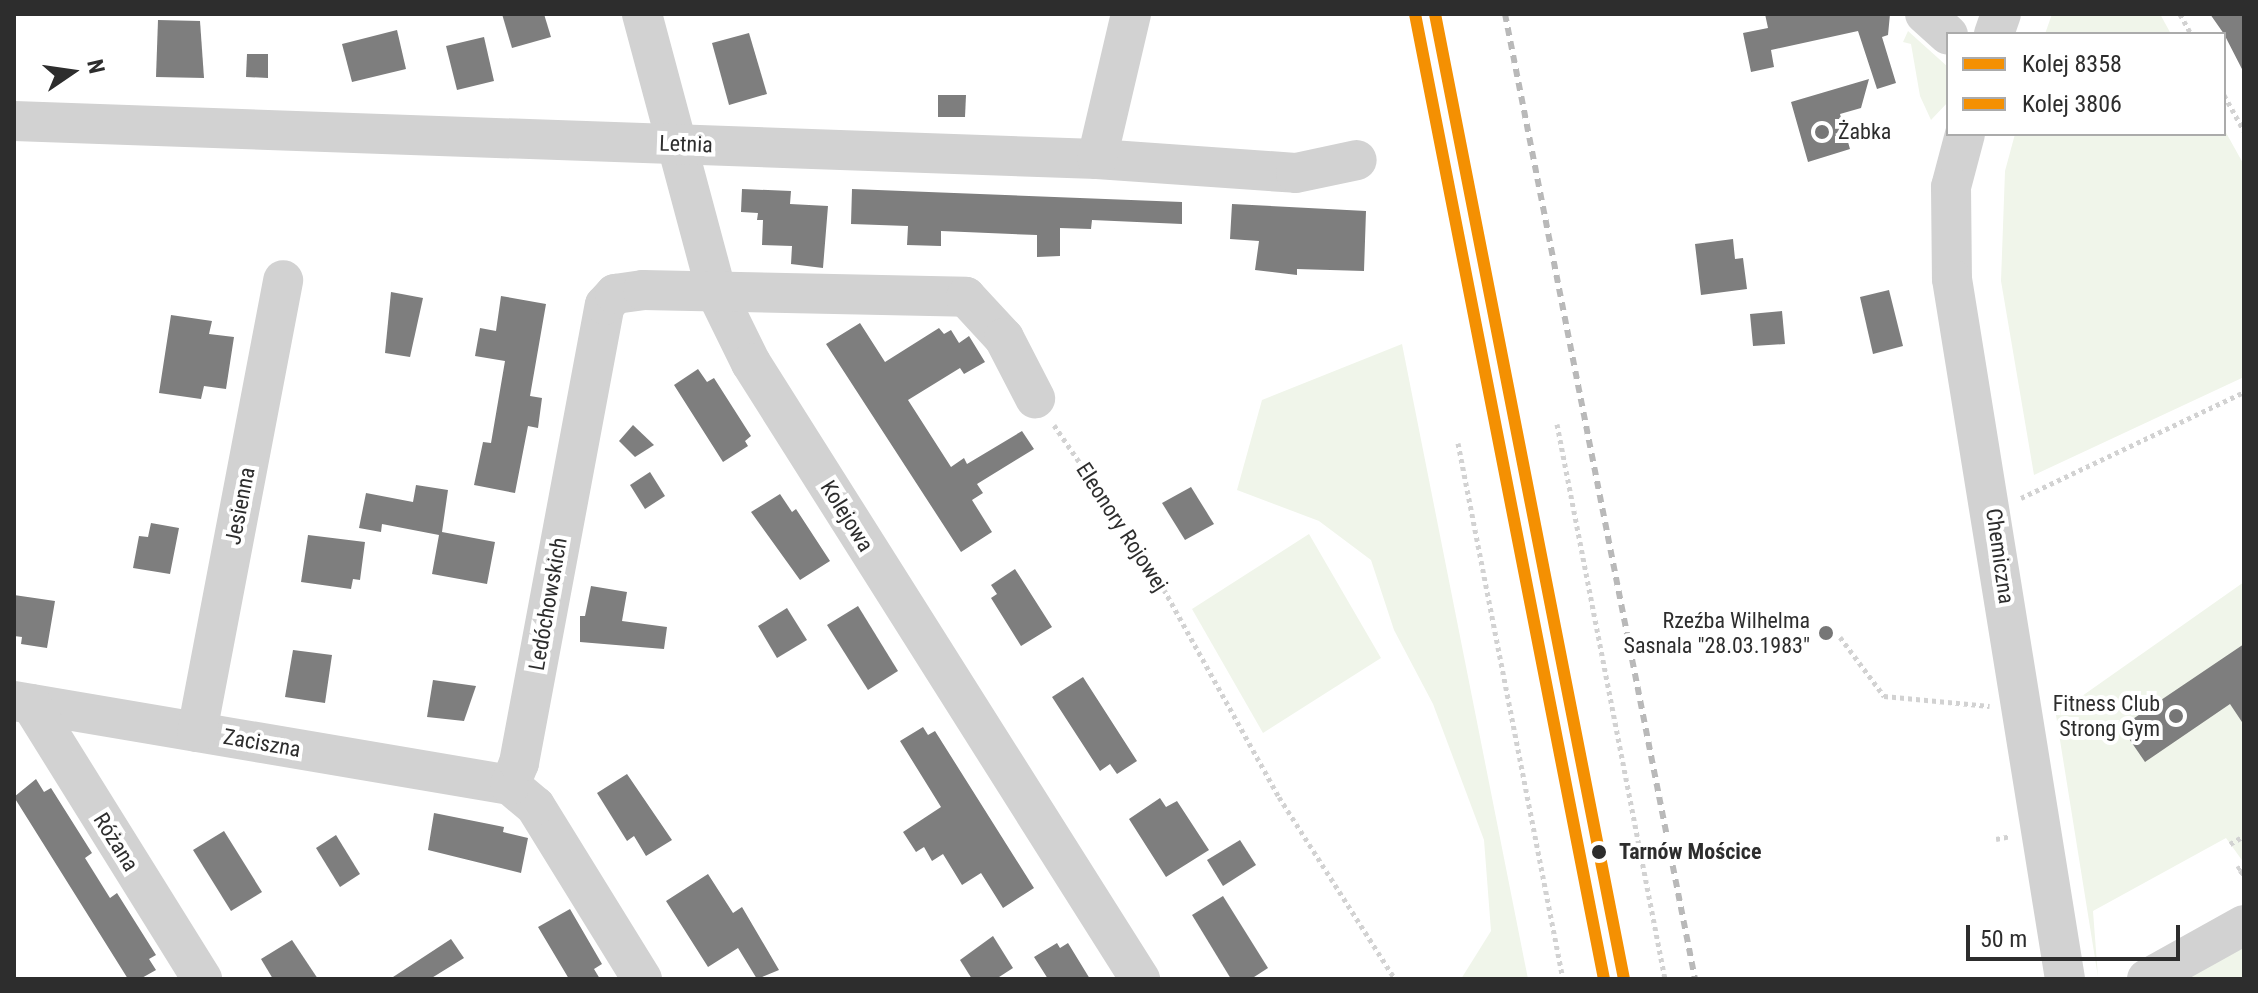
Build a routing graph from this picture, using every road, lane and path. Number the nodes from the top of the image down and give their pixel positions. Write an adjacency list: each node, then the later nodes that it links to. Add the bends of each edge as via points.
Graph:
1 (642, 14): 11 (street, Kolejowa)
2 (1131, 14): 12 (street)
3 (1925, 14): 6 (street)
4 (2180, 14): 5 (path)
5 (2190, 32)
6 (1946, 33)
7 (2226, 99): 9 (path)
8 (14, 121): 11 (street, Letnia)
9 (2244, 131)
10 (1964, 136): 23 (street, Chemiczna, via 1951,187 1952,279)
11 (677, 144): 12 (street, Letnia); 15 (street, Kolejowa)
12 (1097, 159): 13 (street, Letnia, via 1296,173)
13 (1357, 160)
14 (283, 280): 24 (street, Jesienna)
15 (717, 294): 17 (street, via 966,297 1004,338); 25 (street, Ledóchowskich, via 628,291 615,294 605,305 519,763); 31 (street, Kolejowa, via 751,363)
16 (2244, 392): 20 (path)
17 (1035, 398): 32 (path, Eleonory Rojowej, via 1152,568 1279,797)
18 (1557, 424): 34 (path)
19 (1458, 443): 33 (path)
20 (2015, 500)
21 (1840, 637): 23 (path, via 1884,696)
22 (22, 703): 24 (street, Zaciszna); 29 (street, Różana)
23 (2022, 709): 35 (street, Chemiczna)
24 (197, 732): 25 (street, Zaciszna)
25 (510, 785): 30 (street, via 535,806)
26 (2244, 836): 27 (path)
27 (2230, 844)
28 (2244, 925): 36 (street)
29 (202, 979)
30 (642, 979)
31 (1140, 979)
32 (1395, 979)
33 (1563, 979)
34 (1665, 979)
35 (2065, 979)
36 (2147, 979)

